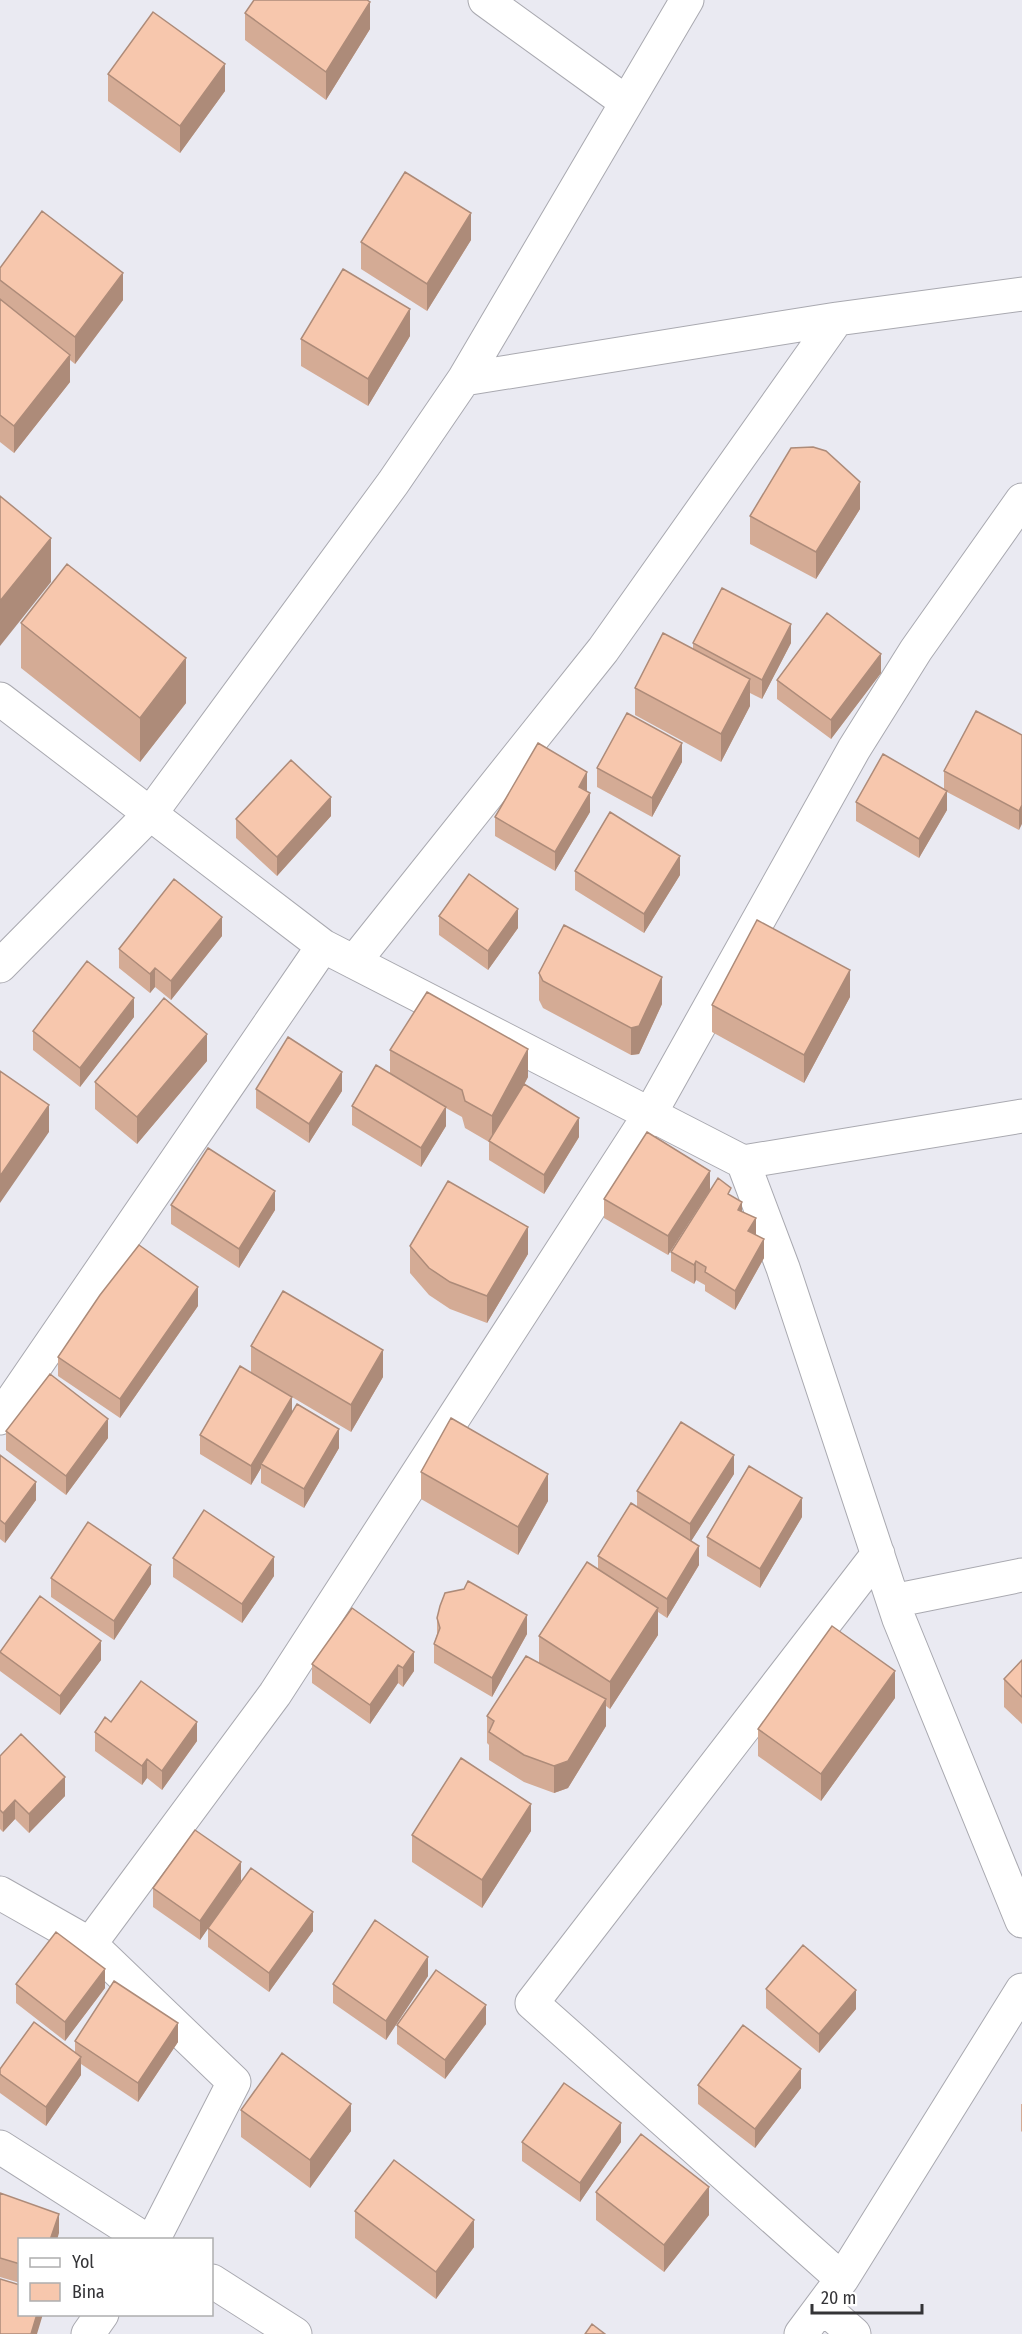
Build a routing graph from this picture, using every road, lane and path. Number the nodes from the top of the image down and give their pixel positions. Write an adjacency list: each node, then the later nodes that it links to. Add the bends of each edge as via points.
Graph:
1 (484, 0): 3 (street)
2 (687, 0): 3 (street)
3 (626, 102): 6 (street)
4 (1022, 294): 5 (street)
5 (837, 319): 6 (street); 11 (street, via 603,650)
6 (464, 380): 9 (street)
7 (1022, 500): 13 (street, via 916,650 854,749)
8 (0, 699): 9 (street)
9 (151, 813): 10 (street); 12 (street)
10 (323, 946): 11 (street); 16 (street)
11 (354, 962): 13 (street)
12 (0, 966)
13 (650, 1114): 15 (street); 22 (street, via 275,1694)
14 (1022, 1116): 15 (street)
15 (743, 1162): 17 (street, via 783,1268)
16 (0, 1418)
17 (878, 1554): 19 (street); 27 (street, via 532,2003)
18 (1022, 1575): 19 (street)
19 (893, 1601): 21 (street)
20 (0, 1893): 22 (street)
21 (1022, 1921)
22 (90, 1944): 26 (street, via 234,2082)
23 (1022, 1990): 27 (street)
24 (0, 2147): 25 (street)
25 (143, 2238)
26 (154, 2238)
27 (842, 2279): 29 (street)
28 (213, 2282): 32 (street)
29 (822, 2306): 33 (street); 34 (street)
30 (101, 2316): 31 (street)
31 (88, 2334)
32 (295, 2334)
33 (801, 2334)
34 (855, 2334)

